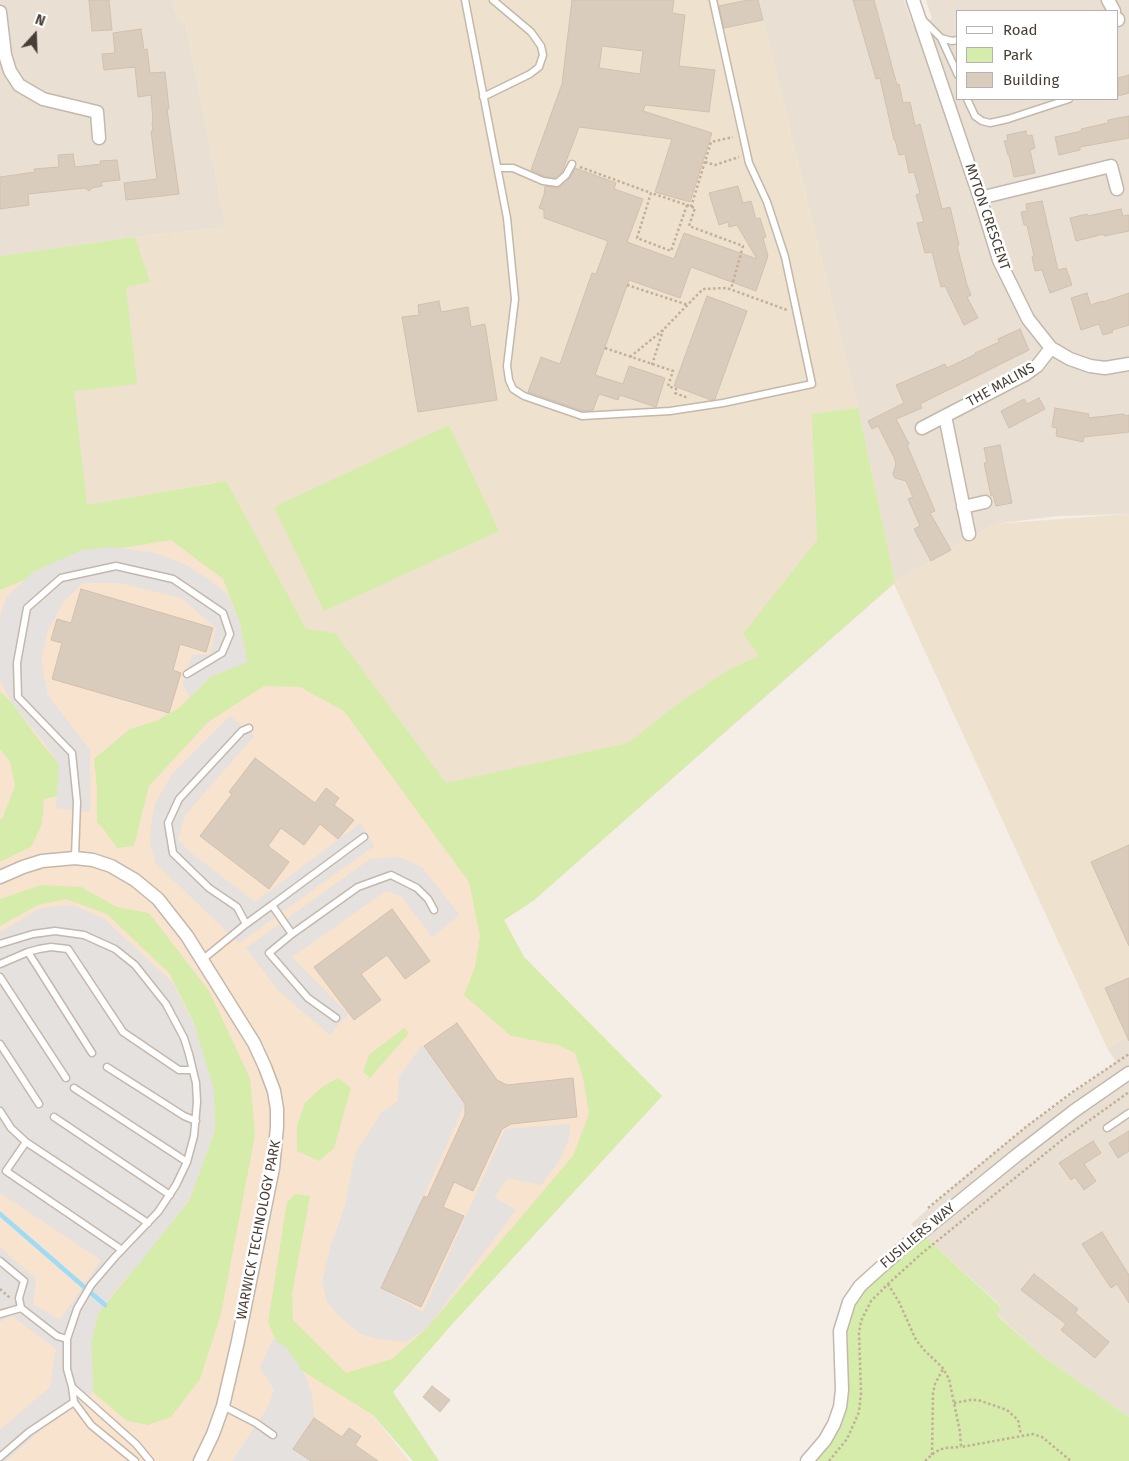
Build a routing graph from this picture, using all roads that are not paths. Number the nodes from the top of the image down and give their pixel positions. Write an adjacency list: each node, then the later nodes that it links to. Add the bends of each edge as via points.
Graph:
1 (465, 0): 10 (lane)
2 (493, 0): 10 (lane, via 537,39 543,56 539,66 530,74)
3 (712, 0): 15 (lane, via 749,163 767,202 785,256 812,384 738,401 670,411 582,416 529,398 513,389 507,366 514,293 507,218)
4 (913, 0): 6 (street, MYTON CRESCENT)
5 (0, 12): 13 (street, via 5,55 19,85 43,99 97,112)
6 (919, 16): 7 (lane); 17 (street, MYTON CRESCENT)
7 (941, 38): 8 (lane); 9 (lane)
8 (956, 40)
9 (956, 72)
10 (483, 97): 15 (lane)
11 (967, 100): 12 (lane, via 975,116 990,123)
12 (1066, 100)
13 (99, 138)
14 (572, 164): 15 (lane, via 557,183 543,181 513,168)
15 (498, 168)
16 (1117, 189): 17 (street, via 1111,166)
17 (980, 198): 18 (street, MYTON CRESCENT, via 1006,275 1028,319)
18 (1051, 348): 19 (street, MYTON CRESCENT, via 1090,366 1105,368); 20 (street, THE MALINS, via 1026,374)
19 (1129, 364)
20 (945, 416): 21 (street, THE MALINS); 23 (street)
21 (922, 428)
22 (984, 502): 23 (street)
23 (963, 507): 24 (street)
24 (969, 534)
25 (188, 674): 28 (lane, via 222,653 230,634 223,613 173,578 116,566 61,578 27,608 17,663 18,697 72,753 76,802)
26 (249, 728): 32 (lane, via 242,731 179,800 168,822 173,853 209,888 237,907)
27 (364, 837): 30 (lane)
28 (74, 858): 29 (street, WARWICK TECHNOLOGY PARK, via 42,861); 36 (street, WARWICK TECHNOLOGY PARK, via 111,866 135,880 163,905)
29 (0, 877)
30 (272, 905): 32 (lane); 33 (lane)
31 (434, 910): 33 (lane, via 417,888 391,875 358,887)
32 (246, 924): 36 (lane)
33 (292, 934): 39 (lane, via 269,952 308,998)
34 (0, 944): 43 (lane, via 55,930 84,935 115,949 134,965 166,1004 184,1038)
35 (28, 952): 37 (lane); 41 (lane); 43 (lane, via 51,947 68,949 123,1032 179,1070)
36 (202, 960): 64 (street, WARWICK TECHNOLOGY PARK, via 254,1043 274,1091 277,1109 273,1168)
37 (0, 964)
38 (0, 977): 45 (lane)
39 (336, 1018)
40 (0, 1044): 47 (lane)
41 (92, 1053)
42 (107, 1067): 51 (lane)
43 (193, 1070): 51 (lane)
44 (1129, 1073): 70 (street, FUSILIERS WAY, via 1016,1155 860,1286 849,1302 840,1331 840,1407 830,1432)
45 (66, 1078)
46 (74, 1088): 54 (lane)
47 (39, 1104)
48 (0, 1111): 53 (lane)
49 (1129, 1113): 52 (lane)
50 (54, 1117): 55 (lane)
51 (196, 1121): 54 (lane)
52 (1107, 1128)
53 (26, 1142): 56 (lane); 57 (lane, via 6,1171)
54 (187, 1162): 55 (lane)
55 (170, 1195): 56 (lane)
56 (148, 1223): 57 (lane)
57 (122, 1250): 61 (lane, via 91,1285 70,1324)
58 (0, 1261): 59 (lane, via 24,1281 19,1298)
59 (21, 1308): 60 (lane); 61 (lane, via 57,1336)
60 (0, 1314)
61 (66, 1339): 62 (lane, via 67,1370)
62 (72, 1387): 63 (lane); 68 (lane, via 136,1444)
63 (74, 1402): 66 (lane); 67 (lane, via 91,1425)
64 (223, 1406): 65 (lane); 69 (street, WARWICK TECHNOLOGY PARK)
65 (274, 1435)
66 (0, 1456)
67 (135, 1461)
68 (150, 1461)
69 (200, 1461)
70 (807, 1461)

